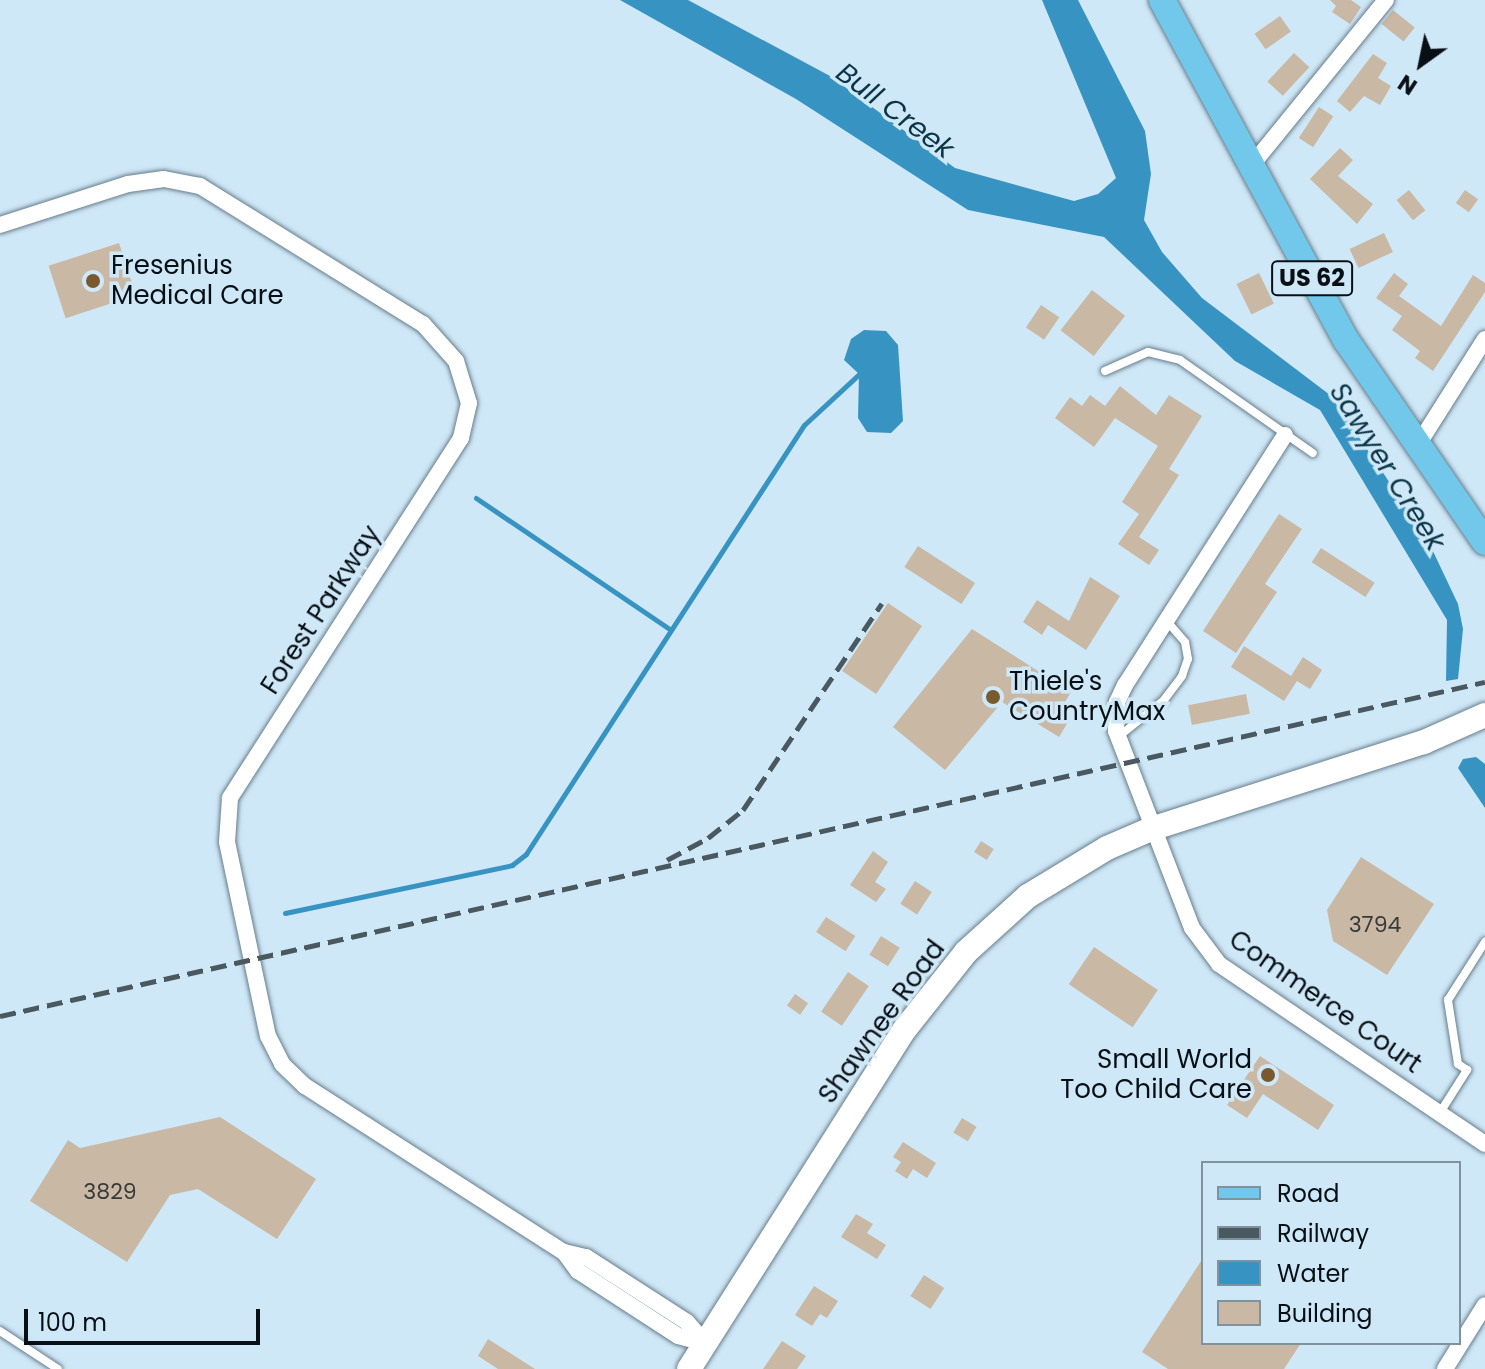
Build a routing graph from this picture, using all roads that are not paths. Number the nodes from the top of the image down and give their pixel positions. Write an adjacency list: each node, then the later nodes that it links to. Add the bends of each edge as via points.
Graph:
1 (1162, 0): 3 (main road, US 62)
2 (1386, 0): 3 (street)
3 (1251, 166): 8 (main road, US 62, via 1346,340)
4 (0, 225): 20 (street, Forest Parkway, via 128,184 164,179 200,186 423,324 456,361 469,403 461,438 236,783 227,842 268,1036 282,1064 305,1086 564,1252 578,1271 678,1336)
5 (1485, 339): 8 (street)
6 (1105, 371): 7 (lane, via 1148,352 1180,360)
7 (1285, 435): 9 (lane); 11 (street)
8 (1416, 448): 10 (main road, US 62)
9 (1313, 453)
10 (1485, 542)
11 (1166, 620): 13 (street, via 1117,702); 13 (lane, via 1185,642 1188,659 1182,676 1164,700)
12 (1485, 715): 14 (main road, Shawnee Road, via 1424,742)
13 (1118, 738): 14 (street, Commerce Court)
14 (1151, 829): 16 (street, Commerce Court, via 1192,928 1219,964); 20 (main road, Shawnee Road, via 1107,848 1028,896 938,984)
15 (1485, 942): 16 (lane, via 1448,1000 1458,1064 1467,1070)
16 (1441, 1111): 17 (street, Commerce Court)
17 (1485, 1144)
18 (1484, 1310): 21 (street)
19 (0, 1331): 23 (lane)
20 (705, 1343): 24 (main road, Shawnee Road)
21 (1461, 1345)
22 (1461, 1345): 25 (street)
23 (58, 1369)
24 (689, 1369)
25 (1445, 1369)

